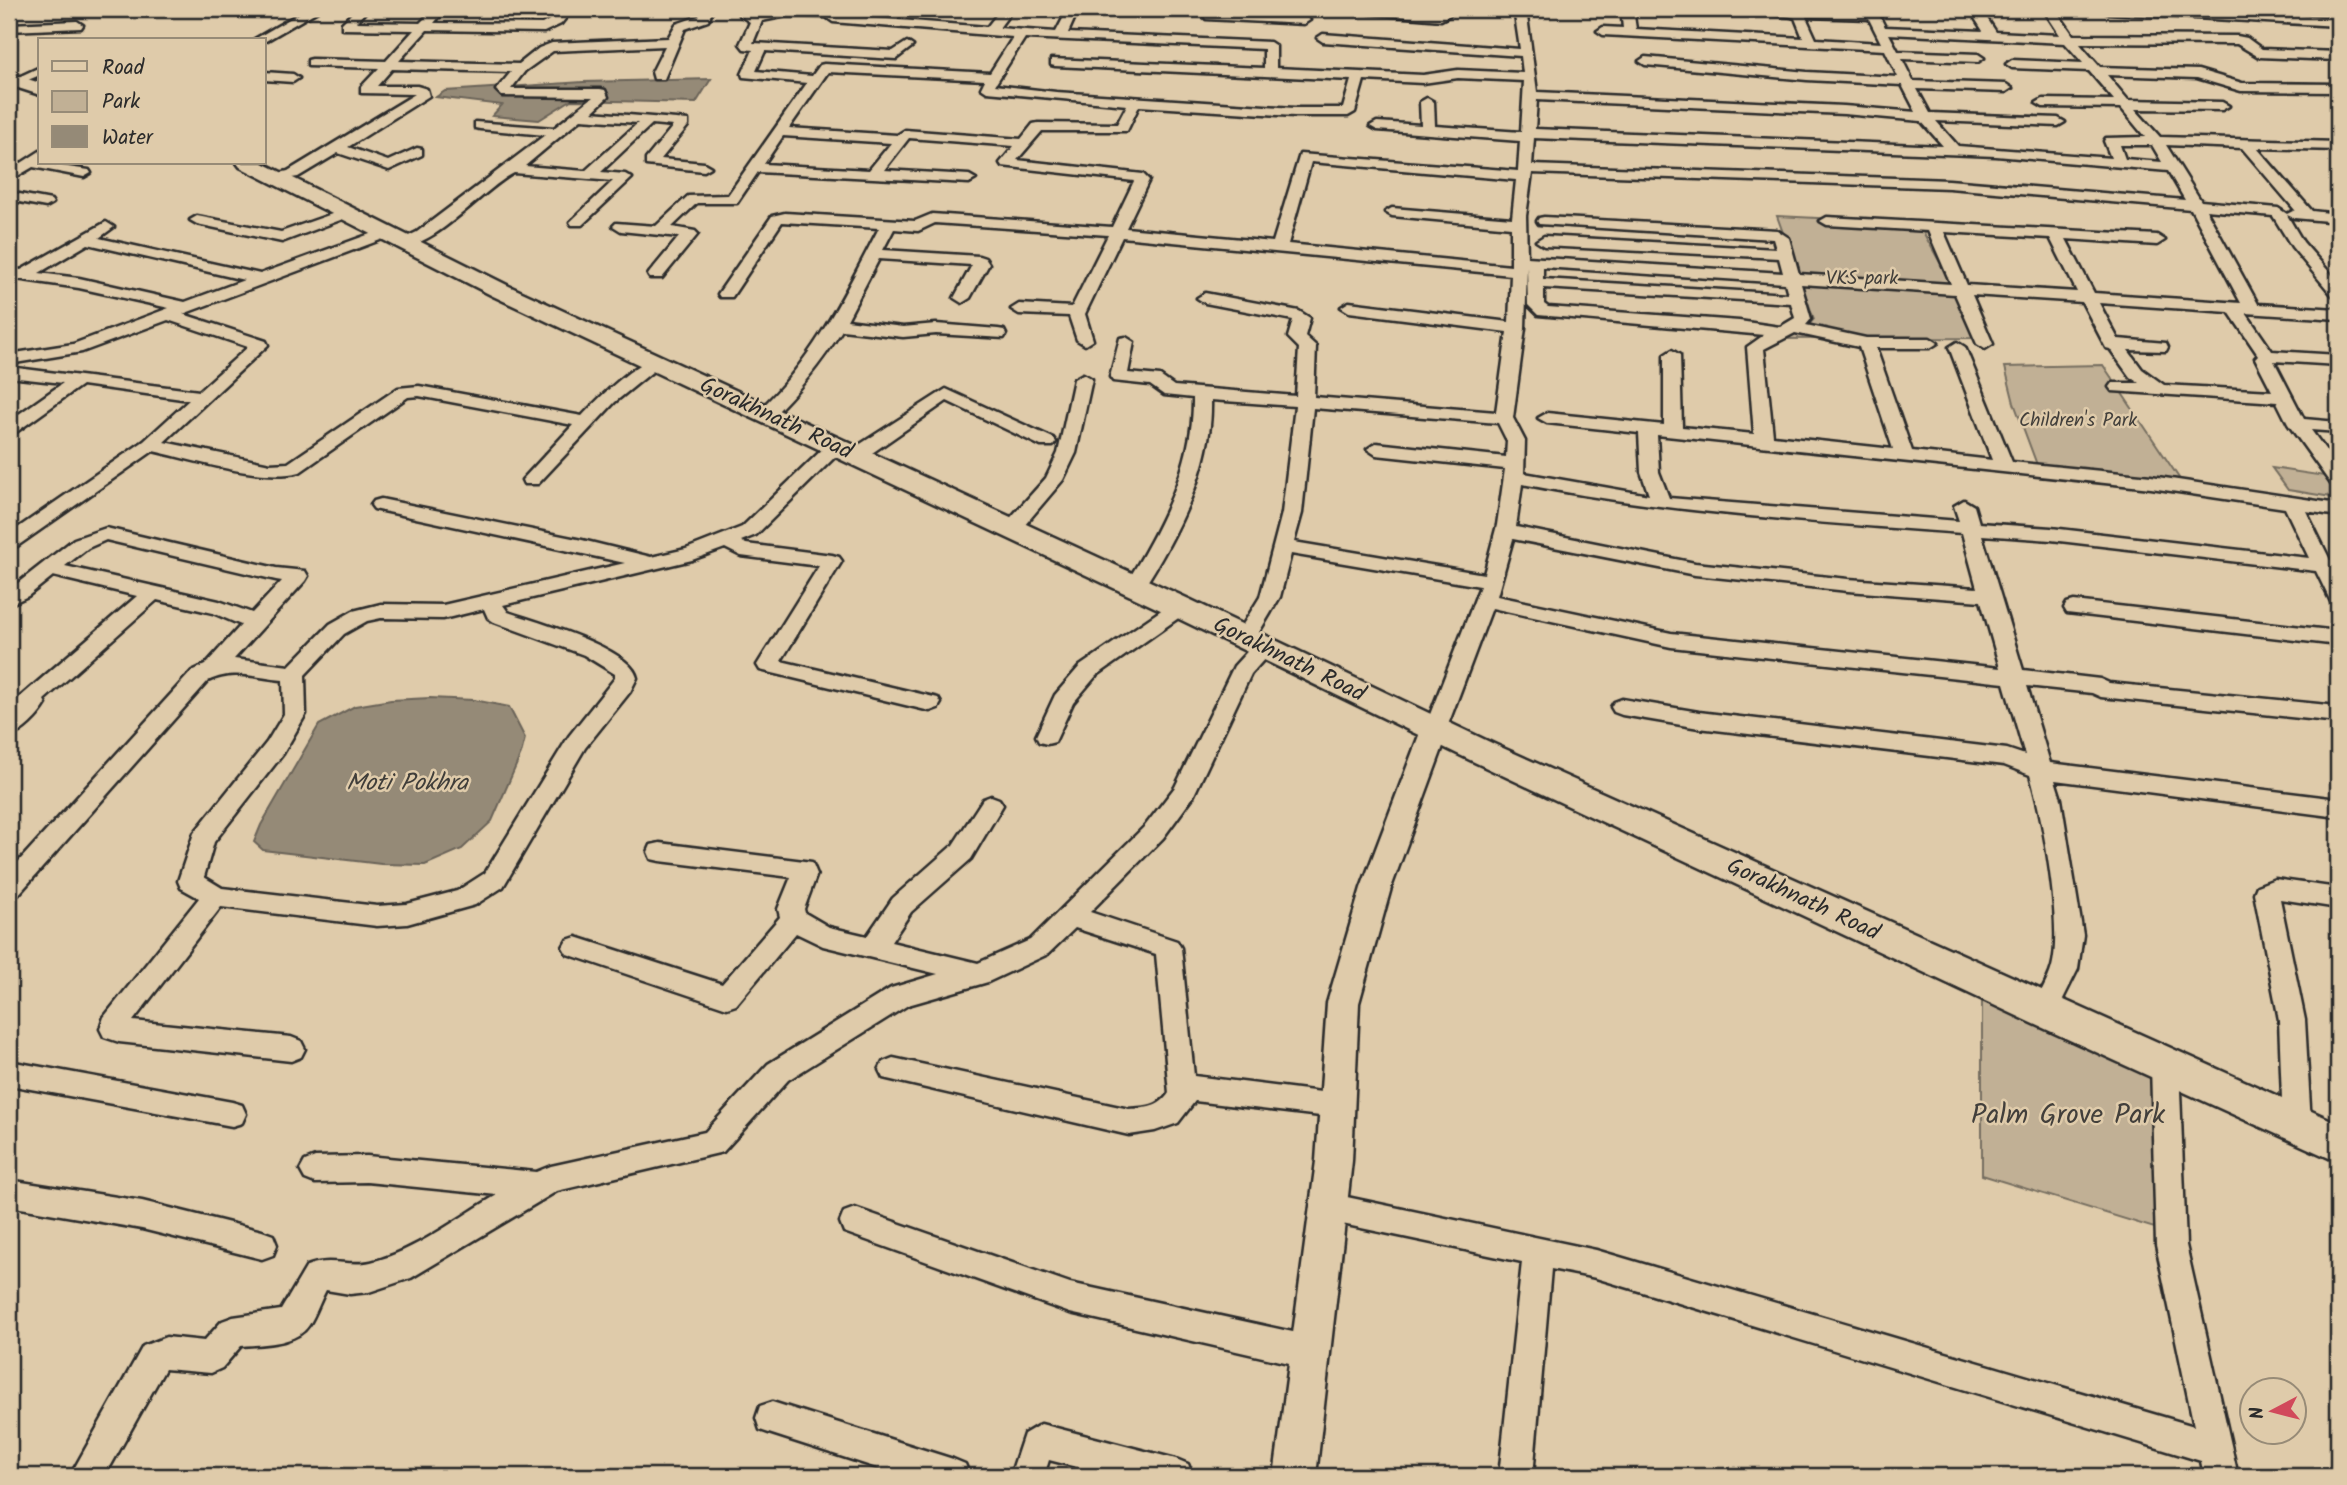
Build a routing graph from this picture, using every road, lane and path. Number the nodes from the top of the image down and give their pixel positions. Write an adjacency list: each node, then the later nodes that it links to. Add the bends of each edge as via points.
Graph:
1 (313, 9): 36 (street)
2 (362, 9): 26 (street, via 346,26)
3 (440, 9): 26 (street)
4 (567, 9): 26 (street, via 558,21 544,28)
5 (707, 9): 40 (street, via 704,18 680,27)
6 (1007, 9): 31 (street)
7 (1349, 9): 8 (street)
8 (1361, 9): 9 (street, via 1443,16)
9 (1444, 9)
10 (1520, 9): 46 (street)
11 (1627, 9): 32 (street)
12 (1747, 9): 18 (street)
13 (1975, 9): 34 (street)
14 (2049, 9): 39 (street)
15 (1117, 10): 35 (street, via 1072,11)
16 (1872, 12): 18 (street); 28 (street)
17 (26, 13): 27 (street)
18 (1793, 13): 41 (street, via 1800,16)
19 (750, 14): 31 (street, via 830,14 833,18); 43 (street, via 757,21 746,44)
20 (1915, 15): 29 (street)
21 (1304, 20): 25 (street)
22 (2113, 21): 23 (street); 39 (street); 47 (street, via 2241,40 2259,53)
23 (2338, 22)
24 (77, 25): 27 (street)
25 (1205, 25): 35 (street); 58 (street, via 1270,46)
26 (421, 29): 54 (street)
27 (10, 30)
28 (1880, 30): 29 (street); 45 (street)
29 (1921, 30): 34 (street)
30 (1603, 31): 32 (street)
31 (990, 32): 33 (street)
32 (1630, 32): 48 (street)
33 (1021, 34): 35 (street); 63 (street)
34 (1990, 34): 39 (street)
35 (1060, 36)
36 (262, 38)
37 (852, 38): 44 (street)
38 (1323, 38): 46 (street)
39 (2069, 39): 57 (street)
40 (672, 42): 55 (street, via 552,47); 61 (street)
41 (1811, 43): 45 (street); 48 (street)
42 (907, 46): 44 (street, via 896,55)
43 (760, 48): 44 (street); 67 (street, via 748,75)
44 (838, 51): 56 (street)
45 (1891, 51): 49 (street); 68 (street)
46 (1527, 53): 64 (street)
47 (2338, 56)
48 (1790, 58): 50 (street); 68 (street)
49 (1978, 58)
50 (1645, 61)
51 (1055, 62): 58 (street)
52 (312, 63): 54 (street)
53 (2012, 64): 57 (street)
54 (386, 66): 55 (street); 94 (street, via 367,90 417,90 422,96)
55 (521, 68): 78 (street, via 503,90 506,93 600,93)
56 (824, 68): 63 (street); 67 (street)
57 (2094, 69): 71 (street, via 2198,74 2241,87); 76 (street)
58 (1270, 71): 62 (street)
59 (38, 72): 66 (street)
60 (266, 76): 65 (street)
61 (659, 76)
62 (1359, 76): 64 (street); 73 (street, via 1348,112)
63 (994, 77): 73 (street, via 988,89)
64 (1530, 77): 72 (street)
65 (293, 78)
66 (12, 80): 69 (main road)
67 (816, 80): 87 (street)
68 (1908, 83): 70 (street); 79 (street)
69 (38, 88)
70 (2006, 88)
71 (2338, 88)
72 (1530, 96): 83 (street); 88 (street)
73 (1135, 101): 91 (street, via 1122,128 1039,126)
74 (1427, 102): 85 (street)
75 (2043, 103): 76 (street)
76 (2126, 104): 77 (street); 90 (street)
77 (2222, 106)
78 (580, 115): 80 (street); 86 (street)
79 (1925, 117): 81 (street); 83 (street); 95 (street)
80 (649, 120): 102 (street, via 683,123 651,162); 109 (street)
81 (2057, 122)
82 (480, 125): 86 (street)
83 (1786, 125): 95 (street); 98 (street)
84 (1377, 126): 85 (street)
85 (1428, 130): 88 (street)
86 (557, 132): 104 (street)
87 (779, 132): 89 (street); 105 (street)
88 (1528, 135): 98 (street); 108 (street)
89 (899, 139): 91 (street, via 918,134); 107 (street)
90 (2156, 141): 92 (street); 99 (street, via 2111,141); 103 (street)
91 (1024, 143): 132 (street, via 1007,164 1142,178)
92 (2247, 145): 93 (street); 119 (street)
93 (2338, 146)
94 (338, 148): 96 (street, via 388,166); 111 (street)
95 (1954, 150): 99 (street)
96 (417, 152)
97 (35, 158): 110 (street)
98 (1710, 158): 108 (street); 115 (street)
99 (2120, 163): 103 (street)
100 (54, 164): 106 (street)
101 (249, 164): 111 (main road, Gorakhnath Road)
102 (704, 167)
103 (2172, 167): 115 (street)
104 (512, 169): 109 (street); 134 (street, via 422,235)
105 (754, 169): 107 (street); 131 (street, via 732,200 692,199)
106 (83, 173)
107 (874, 173): 112 (street)
108 (1525, 173): 126 (street); 139 (street, via 1304,158)
109 (589, 175): 125 (street, via 625,178)
110 (9, 176)
111 (277, 178): 118 (main road, Gorakhnath Road)
112 (969, 179)
113 (9, 196): 114 (street)
114 (46, 203)
115 (2196, 205): 117 (street); 160 (street)
116 (1392, 212): 126 (street)
117 (2278, 212): 119 (street); 151 (street, via 2297,244)
118 (346, 213): 121 (street, via 282,237); 134 (main road, Gorakhnath Road)
119 (2306, 215): 122 (street)
120 (1657, 218): 123 (street); 138 (street); 141 (street, via 1777,234)
121 (197, 220)
122 (2336, 220)
123 (1544, 221)
124 (1827, 221): 130 (street)
125 (577, 222)
126 (1519, 223): 142 (street)
127 (889, 224): 132 (street, via 921,226 932,218); 140 (street); 152 (street, via 779,218)
128 (621, 226): 131 (street)
129 (106, 227): 135 (street)
130 (1934, 227): 133 (street); 149 (street)
131 (660, 230): 145 (street, via 690,234)
132 (1119, 232): 139 (street); 162 (street)
133 (2055, 233): 136 (street); 153 (street)
134 (395, 238): 147 (street); 182 (main road, Gorakhnath Road)
135 (85, 239): 144 (street); 147 (street)
136 (2157, 240)
137 (1544, 241): 138 (street)
138 (1661, 247): 141 (street); 143 (street)
139 (1279, 248): 142 (street)
140 (873, 254): 154 (street, via 979,261); 166 (street)
141 (1785, 254): 146 (street)
142 (1524, 264): 143 (street); 148 (street); 167 (street)
143 (1663, 270): 146 (street); 150 (street)
144 (16, 274): 157 (street)
145 (656, 275)
146 (1791, 278): 149 (street); 156 (street)
147 (260, 279): 157 (street)
148 (1536, 283): 150 (street); 165 (street, via 1537,308 1544,312)
149 (1962, 289): 153 (street); 174 (street)
150 (1665, 291): 156 (street); 165 (street)
151 (2338, 292)
152 (726, 295)
153 (2087, 297): 159 (street); 175 (street)
154 (961, 298)
155 (1205, 298): 191 (street, via 1301,317 1296,335 1308,346)
156 (1797, 299): 168 (street, via 1803,319)
157 (186, 307): 163 (street)
158 (1349, 307): 167 (street)
159 (2234, 307): 160 (street); 179 (street)
160 (2252, 308): 164 (street)
161 (1019, 309): 162 (street)
162 (1076, 313): 170 (street)
163 (167, 314): 180 (street, via 76,348); 189 (street, via 260,345)
164 (2338, 314)
165 (1670, 321): 168 (street)
166 (837, 324): 169 (street, via 903,332 936,329); 192 (street, via 786,397)
167 (1517, 328): 193 (street)
168 (1787, 330): 172 (street); 201 (street, via 1755,347)
169 (998, 334)
170 (1086, 340)
171 (1126, 342): 188 (street, via 1120,378 1154,380 1170,391)
172 (1866, 343): 173 (street); 206 (street)
173 (1930, 343)
174 (1985, 344)
175 (2117, 346): 177 (street); 187 (street, via 2136,373)
176 (1958, 347): 207 (street)
177 (2160, 347)
178 (1672, 355): 200 (street)
179 (2267, 356): 181 (street); 190 (street, via 2264,358)
180 (9, 359)
181 (2338, 360)
182 (654, 363): 192 (main road, Gorakhnath Road); 195 (street)
183 (9, 372): 184 (street)
184 (79, 379): 189 (street); 198 (street)
185 (1083, 379): 216 (street, via 1067,453 1054,480)
186 (2118, 387): 187 (street)
187 (2160, 390): 190 (street)
188 (1202, 394): 191 (street); 224 (street, via 1201,430 1187,477 1155,556)
189 (203, 397): 203 (street)
190 (2284, 397): 196 (street)
191 (1305, 401): 193 (street); 220 (street, via 1292,513)
192 (765, 414): 205 (main road, Gorakhnath Road)
193 (1504, 418): 208 (street, via 1516,441)
194 (1547, 418): 199 (street)
195 (586, 422): 203 (street, via 411,391 293,468 270,470); 209 (street)
196 (2297, 424): 197 (street); 210 (street)
197 (2338, 426)
198 (9, 429)
199 (1648, 429): 200 (street); 211 (street, via 1650,472)
200 (1673, 431): 201 (street)
201 (1764, 440): 206 (street)
202 (1047, 442): 205 (street, via 946,394)
203 (150, 445): 219 (street)
204 (1376, 449): 208 (street)
205 (845, 452): 216 (main road, Gorakhnath Road); 218 (street, via 749,531)
206 (1904, 455): 207 (street)
207 (2004, 466): 212 (street)
208 (1515, 470): 211 (street, via 1605,495); 217 (street)
209 (531, 480)
210 (2338, 480)
211 (1661, 502): 215 (street)
212 (2293, 504): 214 (street); 222 (street)
213 (381, 505): 221 (street)
214 (2338, 510)
215 (1967, 517): 222 (street); 227 (street)
216 (1011, 529): 224 (main road, Gorakhnath Road)
217 (1505, 531): 225 (street); 227 (street, via 1695,569)
218 (726, 540): 221 (street); 239 (street, via 741,550 832,561 768,665)
219 (9, 543)
220 (1283, 546): 225 (street); 235 (street)
221 (651, 563): 230 (street)
222 (2331, 567): 228 (street)
223 (50, 569): 226 (street); 229 (street); 233 (street, via 87,540 106,534 276,575 298,576)
224 (1134, 587): 231 (main road, Gorakhnath Road)
225 (1488, 591): 238 (street, via 1671,640); 243 (street)
226 (153, 593): 233 (street, via 219,608); 242 (street)
227 (1990, 595): 238 (street)
228 (2338, 597)
229 (9, 598)
230 (492, 600): 237 (street, via 443,612 381,611 359,616 337,629); 250 (street, via 501,617 592,650 625,671 626,678 577,742 494,880 467,898 442,906 377,916)
231 (1180, 607): 235 (main road, Gorakhnath Road); 244 (street, via 1088,671 1063,700)
232 (2074, 608): 234 (street)
233 (257, 623): 236 (street)
234 (2338, 638)
235 (1254, 643): 243 (main road, Gorakhnath Road); 252 (street, via 1185,791 1154,832)
236 (215, 667): 237 (street, via 236,665); 249 (street, via 200,676)
237 (295, 673): 250 (street, via 295,715 275,748 203,839 190,881)
238 (2013, 676): 241 (street); 245 (street)
239 (930, 703)
240 (1622, 707): 245 (street, via 2007,757)
241 (2338, 714)
242 (9, 729)
243 (1435, 730): 257 (main road, Gorakhnath Road); 263 (street, via 1376,888 1343,1003)
244 (1047, 736)
245 (2041, 770): 247 (street); 257 (street, via 2070,935 2065,969)
246 (991, 805): 255 (street, via 962,852 902,905)
247 (2338, 808)
248 (660, 852): 253 (street, via 803,869 791,909)
249 (9, 888)
250 (217, 897): 258 (street, via 114,1029)
251 (2338, 898): 265 (street, via 2275,889 2266,893 2292,1020)
252 (1070, 916): 256 (street, via 1039,947); 262 (street, via 1168,948)
253 (793, 919): 254 (street, via 727,997); 255 (street, via 823,936)
254 (576, 947)
255 (872, 949): 256 (street)
256 (979, 974): 268 (street, via 900,996 778,1072 712,1143 551,1179)
257 (2044, 1011): 259 (main road, Gorakhnath Road)
258 (291, 1049)
259 (2165, 1065): 265 (main road, Gorakhnath Road); 276 (street, via 2171,1245)
260 (893, 1070): 262 (street, via 1129,1122 1153,1121 1175,1108)
261 (9, 1073): 264 (street)
262 (1182, 1092): 263 (street, via 1191,1088)
263 (1337, 1106): 270 (street)
264 (232, 1114)
265 (2297, 1125): 266 (main road, Gorakhnath Road)
266 (2338, 1143)
267 (315, 1170): 268 (street, via 367,1169)
268 (540, 1186): 277 (street, via 400,1268 351,1279 318,1276 297,1315 287,1324 233,1332 211,1357 166,1353 154,1357)
269 (9, 1193): 272 (street, via 142,1215)
270 (1328, 1207): 273 (street); 274 (street)
271 (855, 1222): 274 (street, via 1070,1298)
272 (262, 1245)
273 (1538, 1250): 276 (street, via 1737,1305); 282 (street)
274 (1311, 1352): 281 (street)
275 (772, 1418): 278 (street)
276 (2218, 1463)
277 (87, 1476)
278 (953, 1476)
279 (1027, 1476): 280 (street, via 1041,1441)
280 (1175, 1476)
281 (1295, 1476)
282 (1516, 1476)

